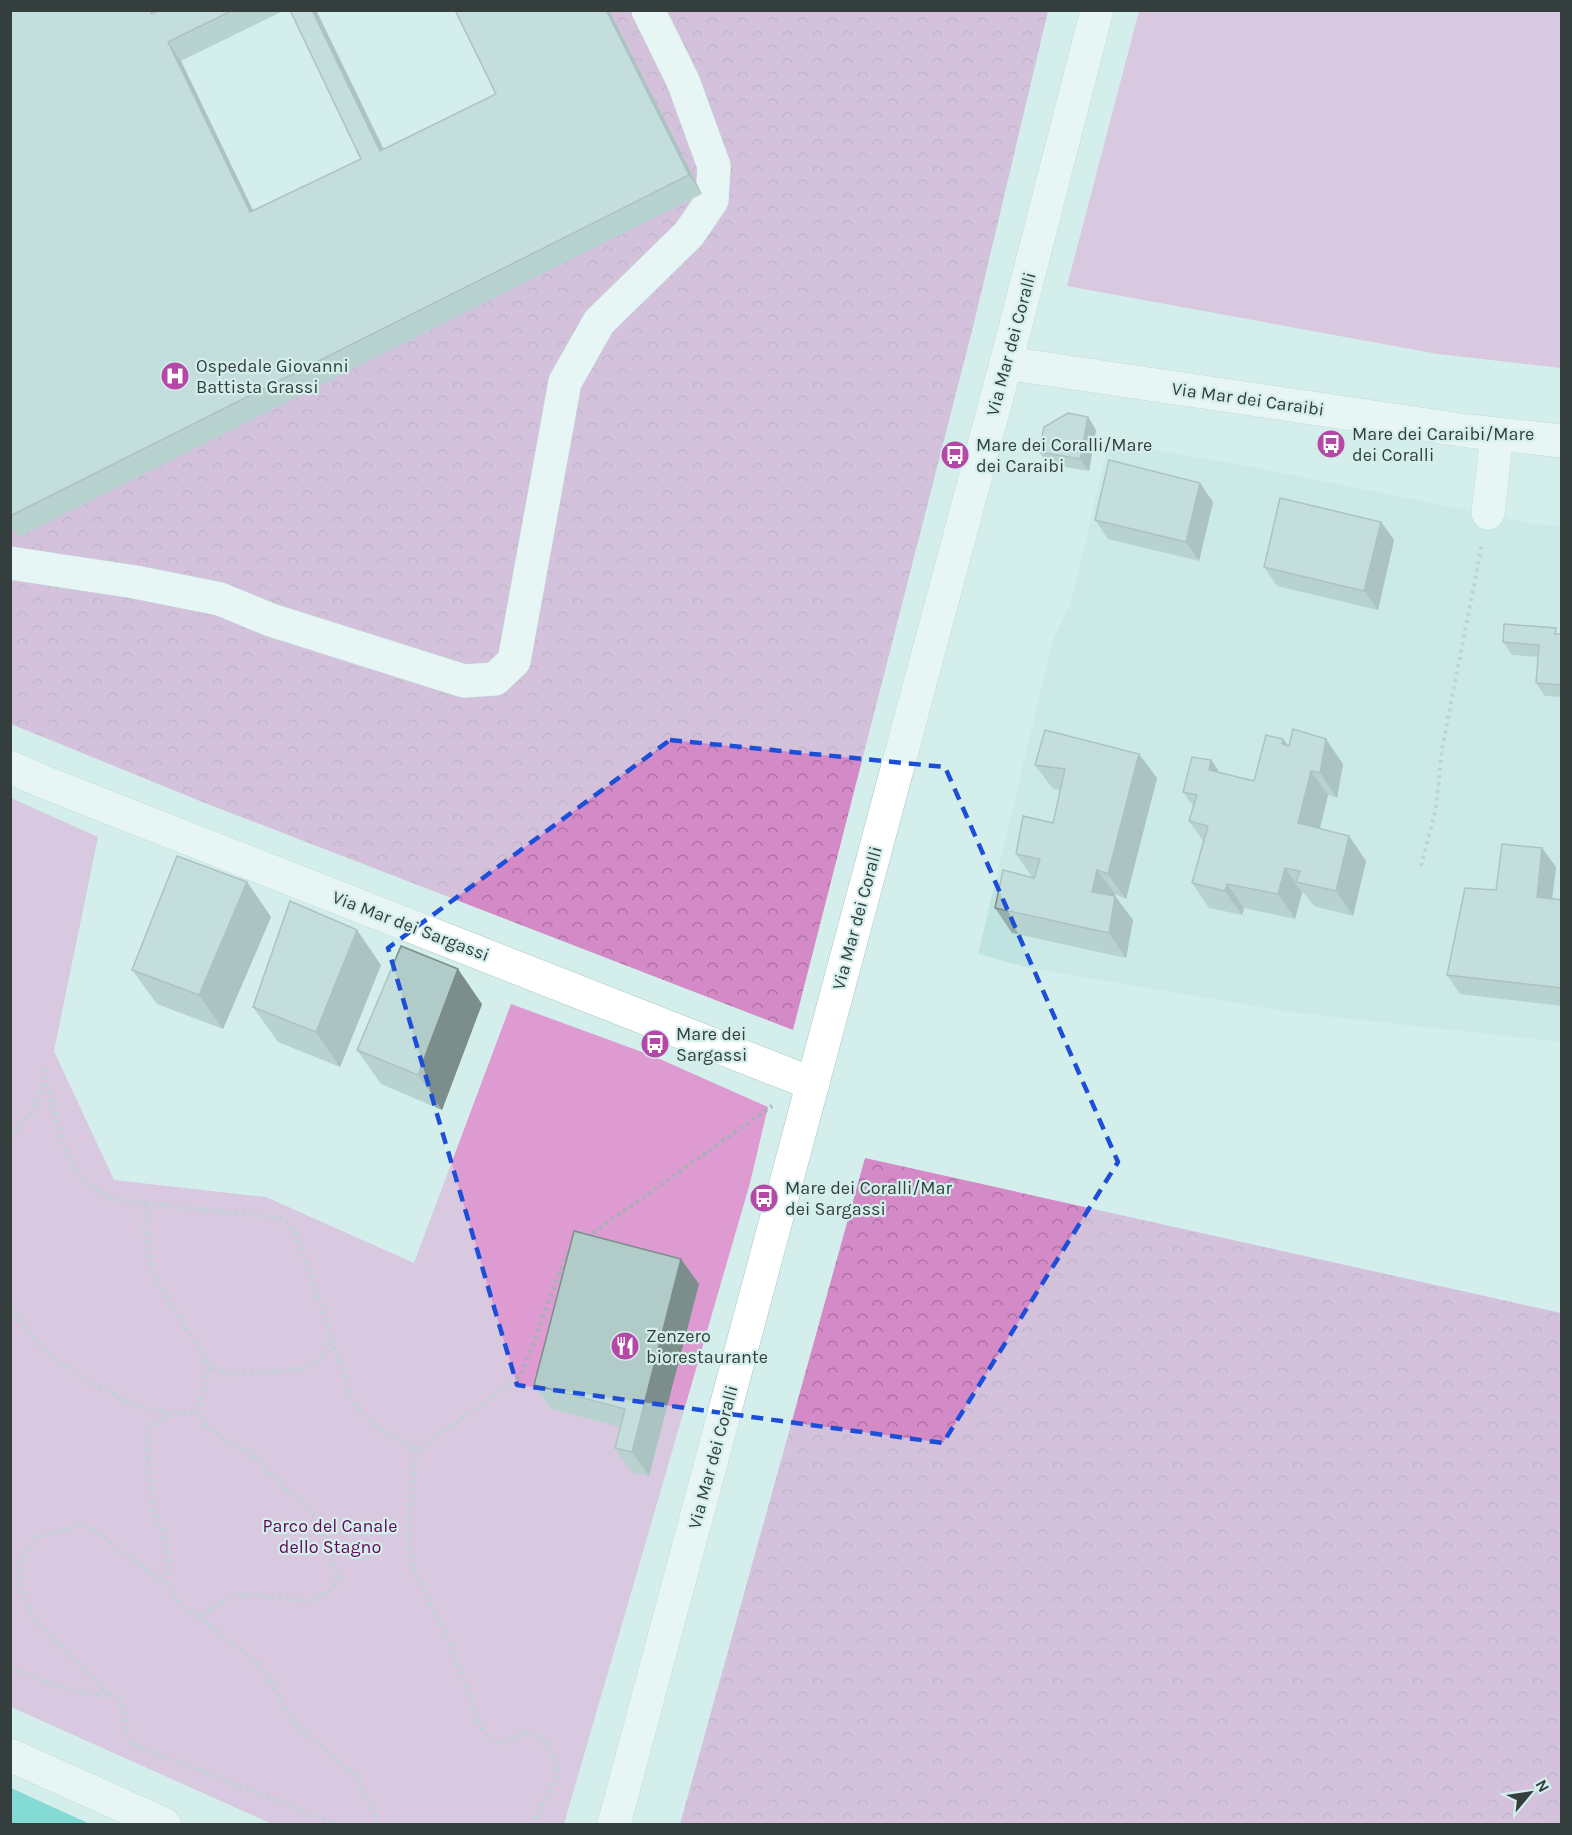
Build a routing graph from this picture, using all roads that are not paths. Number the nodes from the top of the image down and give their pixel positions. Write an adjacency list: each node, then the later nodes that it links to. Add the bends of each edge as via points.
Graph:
1 (648, 10): 7 (street, via 683,81 714,166 712,200 689,234 599,322 565,382 514,661 495,680 464,681 272,620 220,598)
2 (1097, 10): 3 (street, Via Mar dei Coralli)
3 (1006, 363): 4 (street, Via Mar dei Caraibi); 9 (street, Via Mar dei Coralli)
4 (1497, 435): 5 (street, Via Mar dei Caraibi); 6 (street)
5 (1562, 441)
6 (1488, 513)
7 (10, 563)
8 (10, 767): 9 (street, Via Mar dei Sargassi)
9 (810, 1083): 12 (street, Via Mar dei Coralli)
10 (10, 1755): 11 (street)
11 (164, 1824)
12 (614, 1824)

